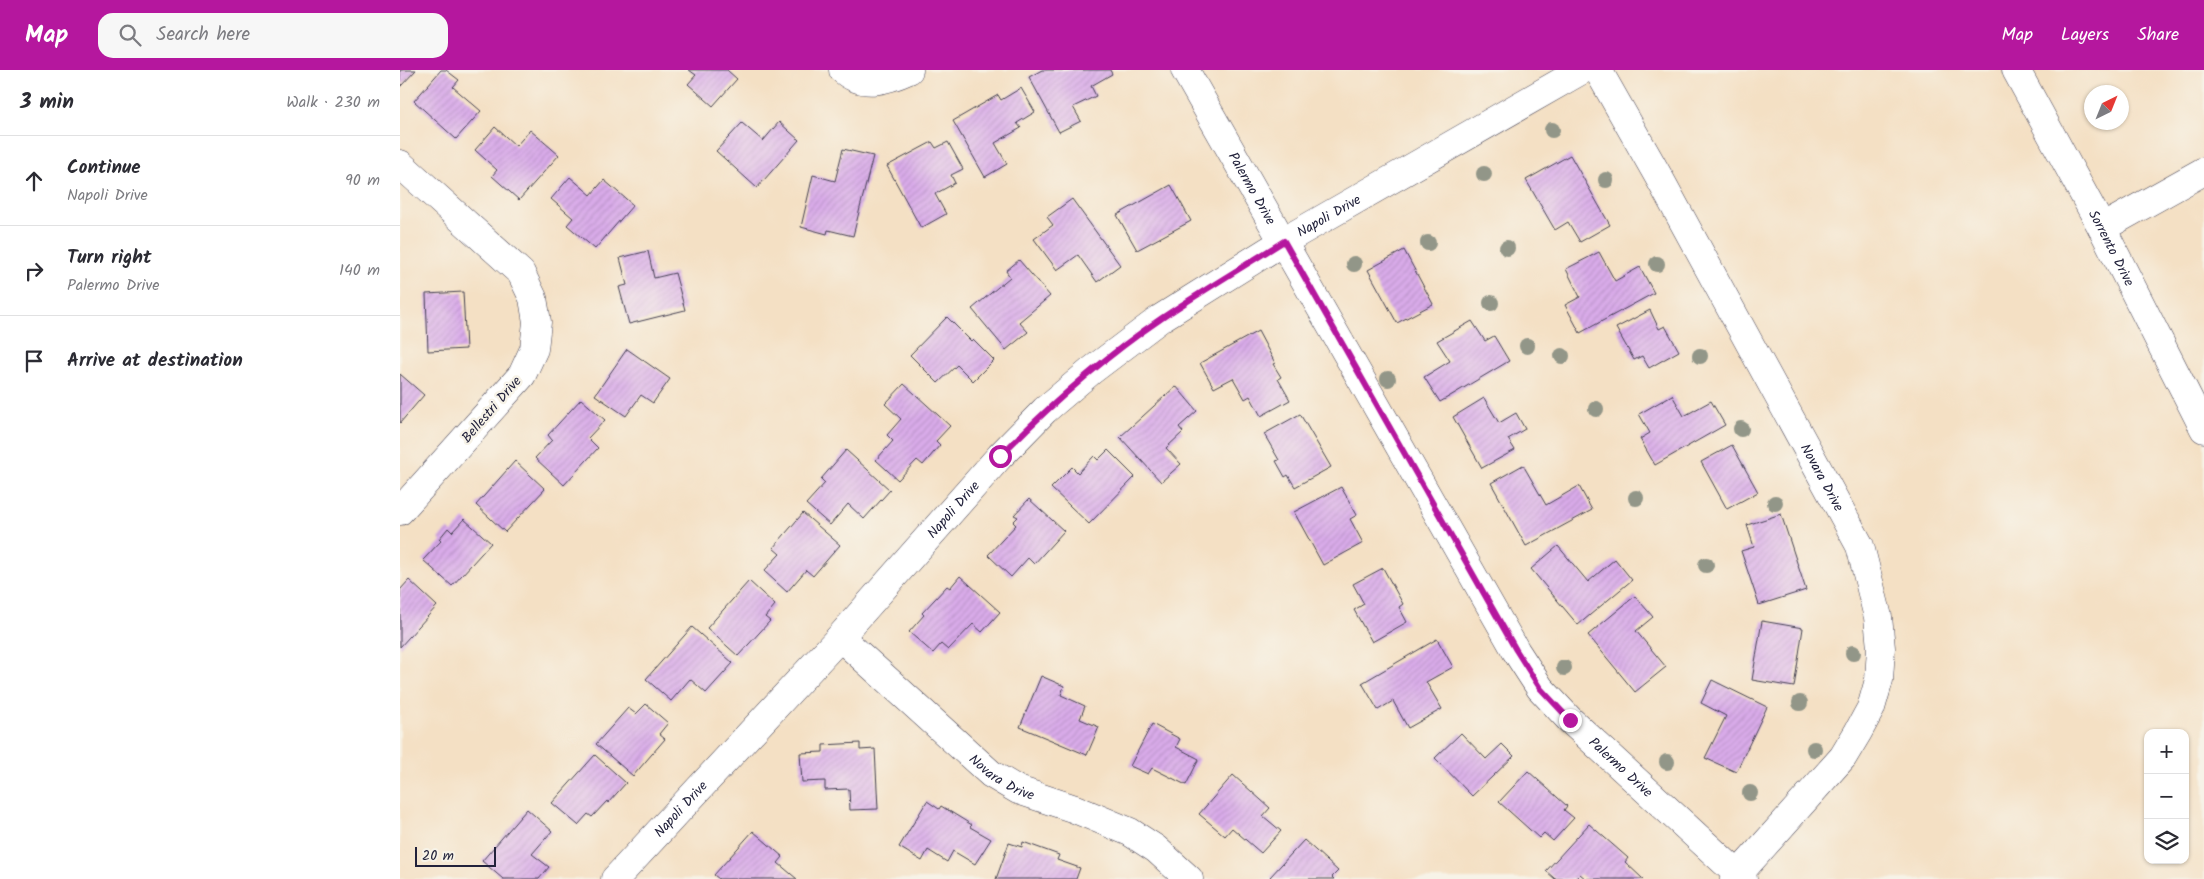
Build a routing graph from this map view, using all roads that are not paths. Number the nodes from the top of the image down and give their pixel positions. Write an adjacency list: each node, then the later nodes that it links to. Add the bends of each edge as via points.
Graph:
1 (843, 70): 2 (street, via 851,78 880,82)
2 (909, 70)
3 (1185, 70): 10 (street, Palermo Drive)
4 (1582, 70): 10 (street, Napoli Drive)
5 (1598, 70): 15 (street, Novara Drive, via 1662,180 1860,546 1878,617 1881,648 1879,680 1871,708 1843,757)
6 (2016, 70): 9 (street, Sorrento Drive)
7 (400, 164): 12 (street, Bellestri Drive, via 521,273 534,298 538,322 534,349 522,375)
8 (2204, 171): 9 (street)
9 (2102, 228): 11 (street, Sorrento Drive)
10 (1284, 241): 13 (street, Napoli Drive, via 1161,318 1045,410 1000,456); 15 (street, Palermo Drive, via 1540,688)
11 (2204, 429)
12 (400, 512)
13 (840, 637): 14 (street, Napoli Drive); 16 (street, Novara Drive, via 991,774 1018,790 1130,832)
14 (620, 877)
15 (1738, 877)
16 (1189, 879)

